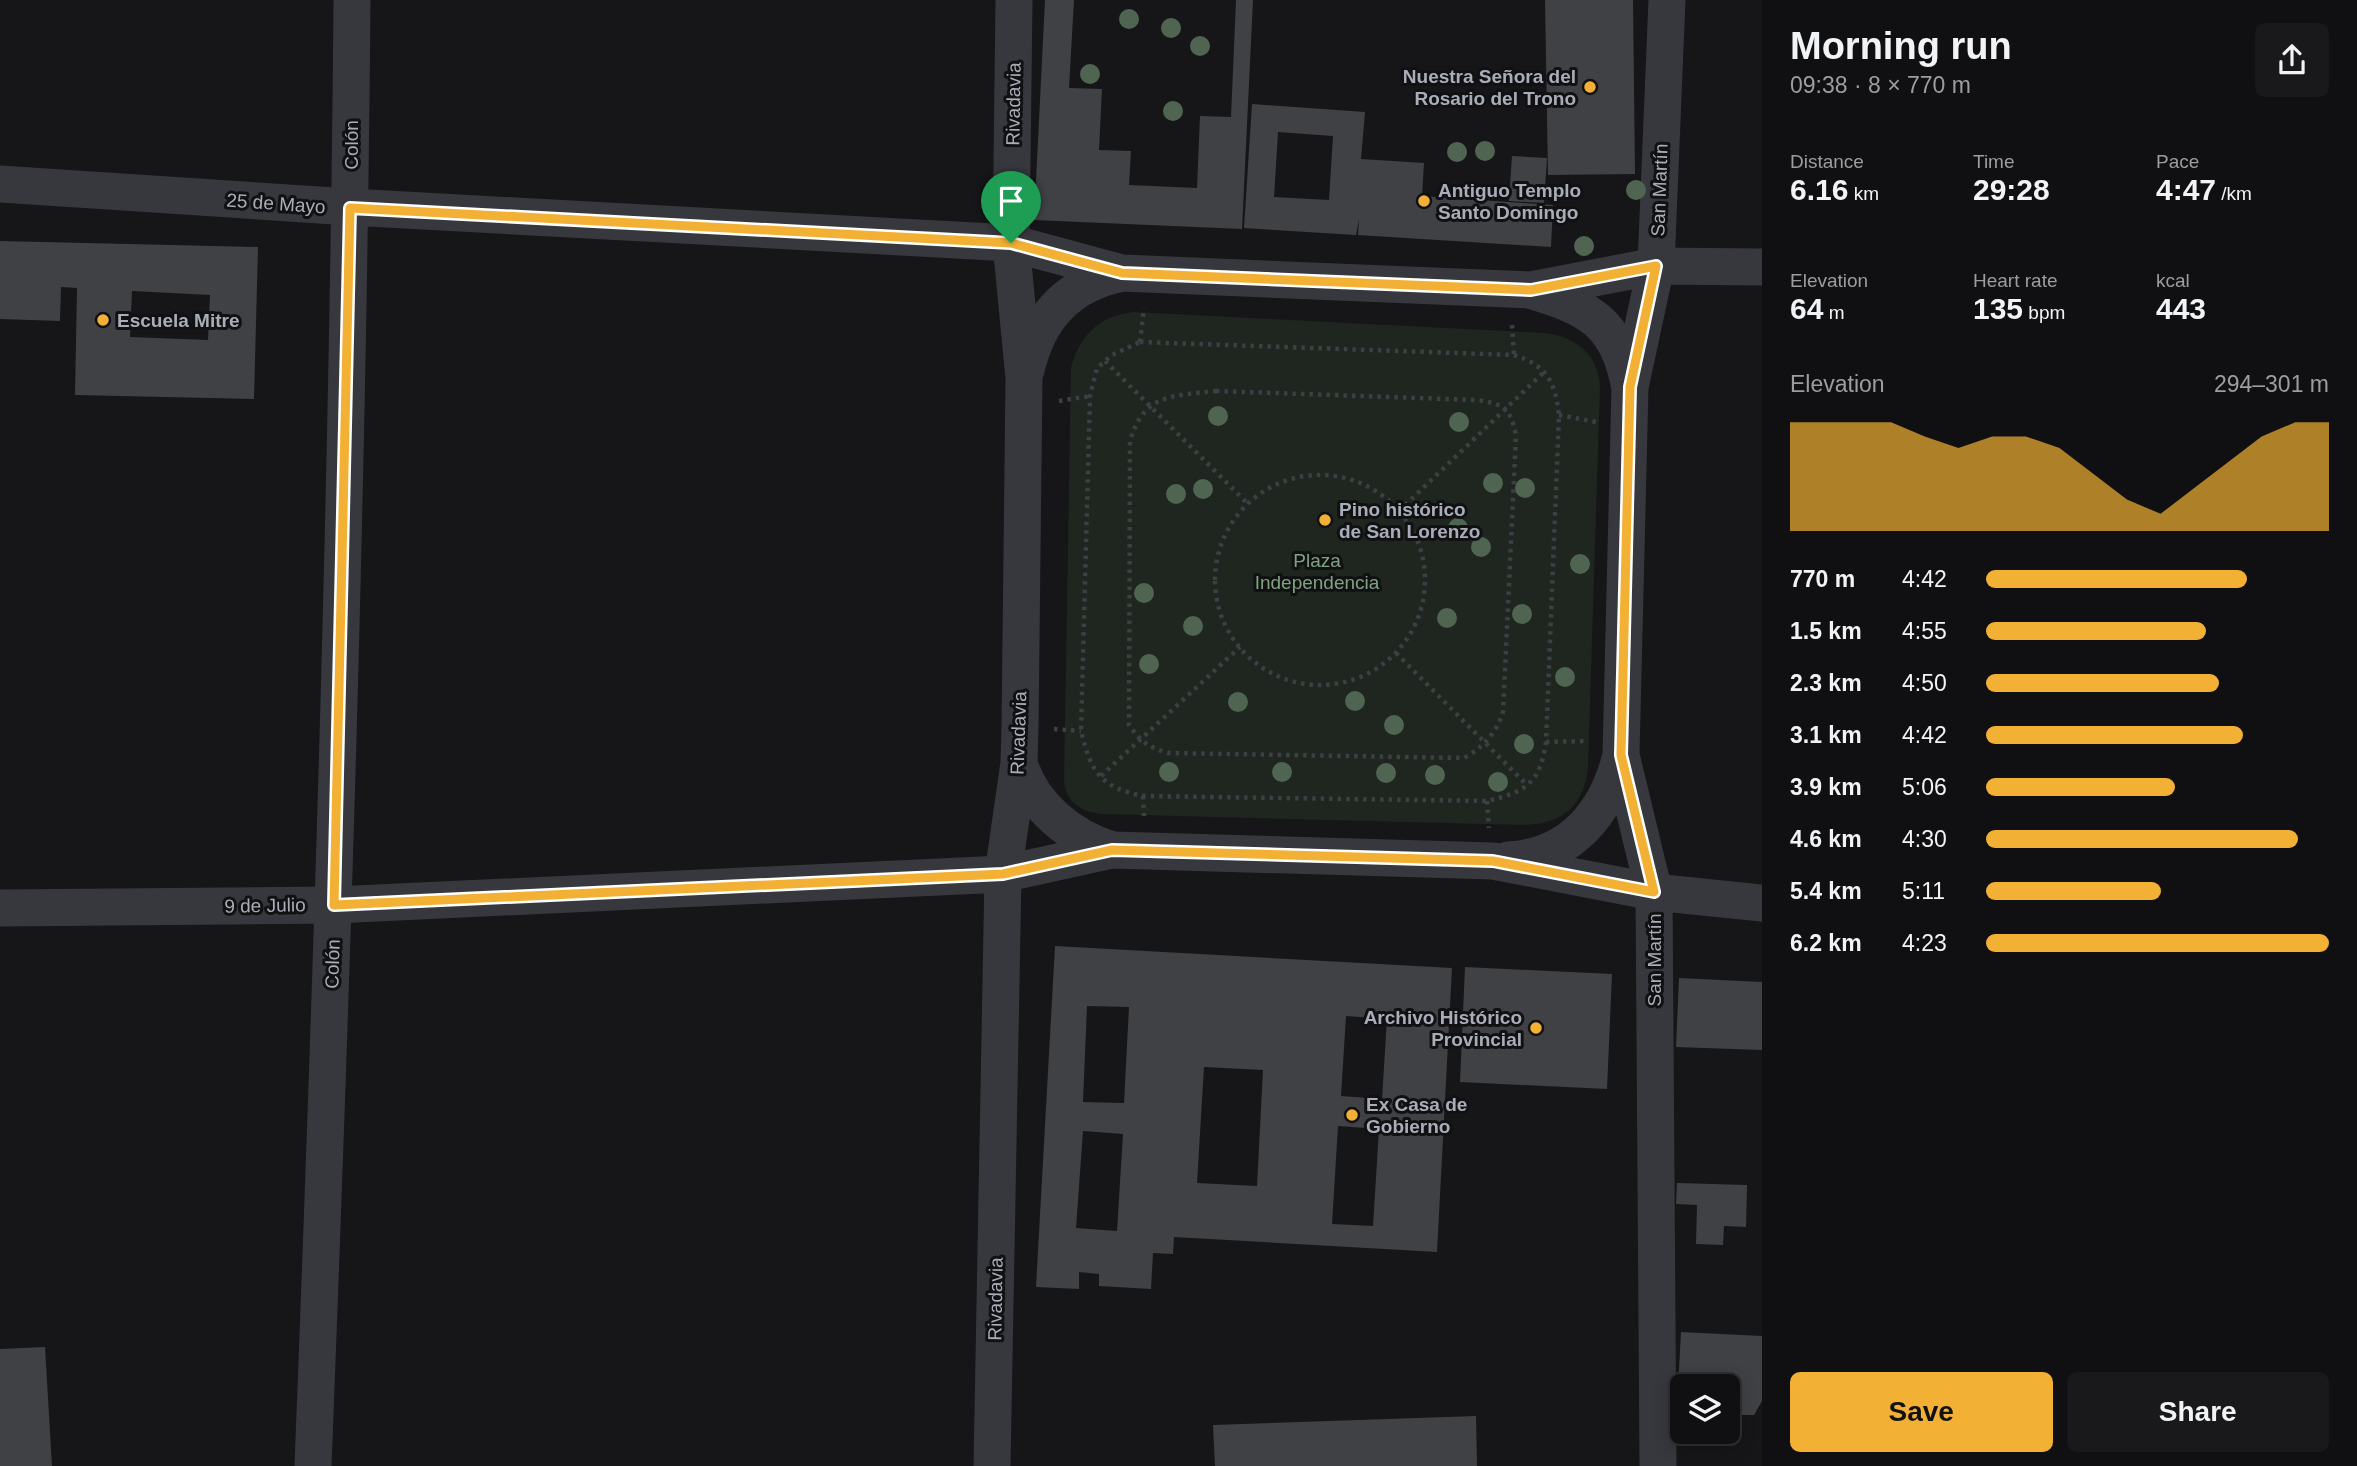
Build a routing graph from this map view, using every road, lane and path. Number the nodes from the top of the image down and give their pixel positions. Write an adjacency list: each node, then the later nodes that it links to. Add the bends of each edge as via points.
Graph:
1 (352, 0): 5 (street, Colón)
2 (1014, 0): 6 (street, Rivadavia)
3 (1667, 0): 7 (street, San Martín)
4 (0, 184): 5 (street, 25 de Mayo)
5 (350, 208): 6 (street, 25 de Mayo); 32 (street, Colón)
6 (1011, 243): 9 (street, 25 de Mayo); 13 (street, Rivadavia)
7 (1656, 266): 8 (street, 25 de Mayo); 10 (street, 25 de Mayo); 14 (street, San Martín)
8 (1762, 267)
9 (1122, 273): 10 (street, 25 de Mayo); 13 (street, via 1101,277 1067,296 1042,326)
10 (1531, 290): 14 (street, via 1579,308 1607,329 1624,359)
11 (1105, 361): 12 (path, via 1140,342 1514,355 1534,361); 15 (path); 25 (path, via 1097,368 1090,396 1081,731 1088,760)
12 (1544, 372): 16 (path); 26 (path, via 1557,395 1559,415 1546,742 1538,774)
13 (1024, 378): 24 (street, Rivadavia)
14 (1630, 387): 23 (street, San Martín)
15 (1150, 406): 16 (path, via 1167,396 1216,391 1476,400 1498,403); 17 (path); 21 (path, via 1130,441 1129,725)
16 (1505, 409): 18 (path); 22 (path, via 1511,414 1516,435 1503,712 1499,726)
17 (1247, 503): 18 (path, via 1274,485 1309,475 1345,477 1378,492); 19 (path, via 1224,535 1214,570 1217,606 1230,637)
18 (1399, 511): 20 (path, via 1422,548 1427,584 1420,617)
19 (1240, 647): 20 (path, via 1253,662 1282,679 1318,686 1348,682 1379,668); 21 (path)
20 (1396, 653): 22 (path)
21 (1140, 740): 22 (path, via 1168,753 1464,758); 25 (path)
22 (1485, 743): 26 (path)
23 (1621, 755): 28 (street, 9 de Julio, via 1607,796 1572,838 1533,857); 30 (street, San Martín)
24 (1019, 762): 27 (street, via 1028,786 1053,816 1081,837); 29 (street, Rivadavia)
25 (1101, 776): 26 (path, via 1121,791 1143,796 1487,800 1514,795)
26 (1527, 785)
27 (1112, 850): 28 (street, 9 de Julio); 29 (street, 9 de Julio)
28 (1493, 861): 30 (street, 9 de Julio)
29 (1003, 874): 32 (street, 9 de Julio); 35 (street, Rivadavia)
30 (1654, 892): 31 (street, 9 de Julio); 36 (street, San Martín)
31 (1762, 903)
32 (334, 905): 33 (street, 9 de Julio); 34 (street, Colón)
33 (0, 908)
34 (313, 1466)
35 (992, 1466)
36 (1658, 1466)

